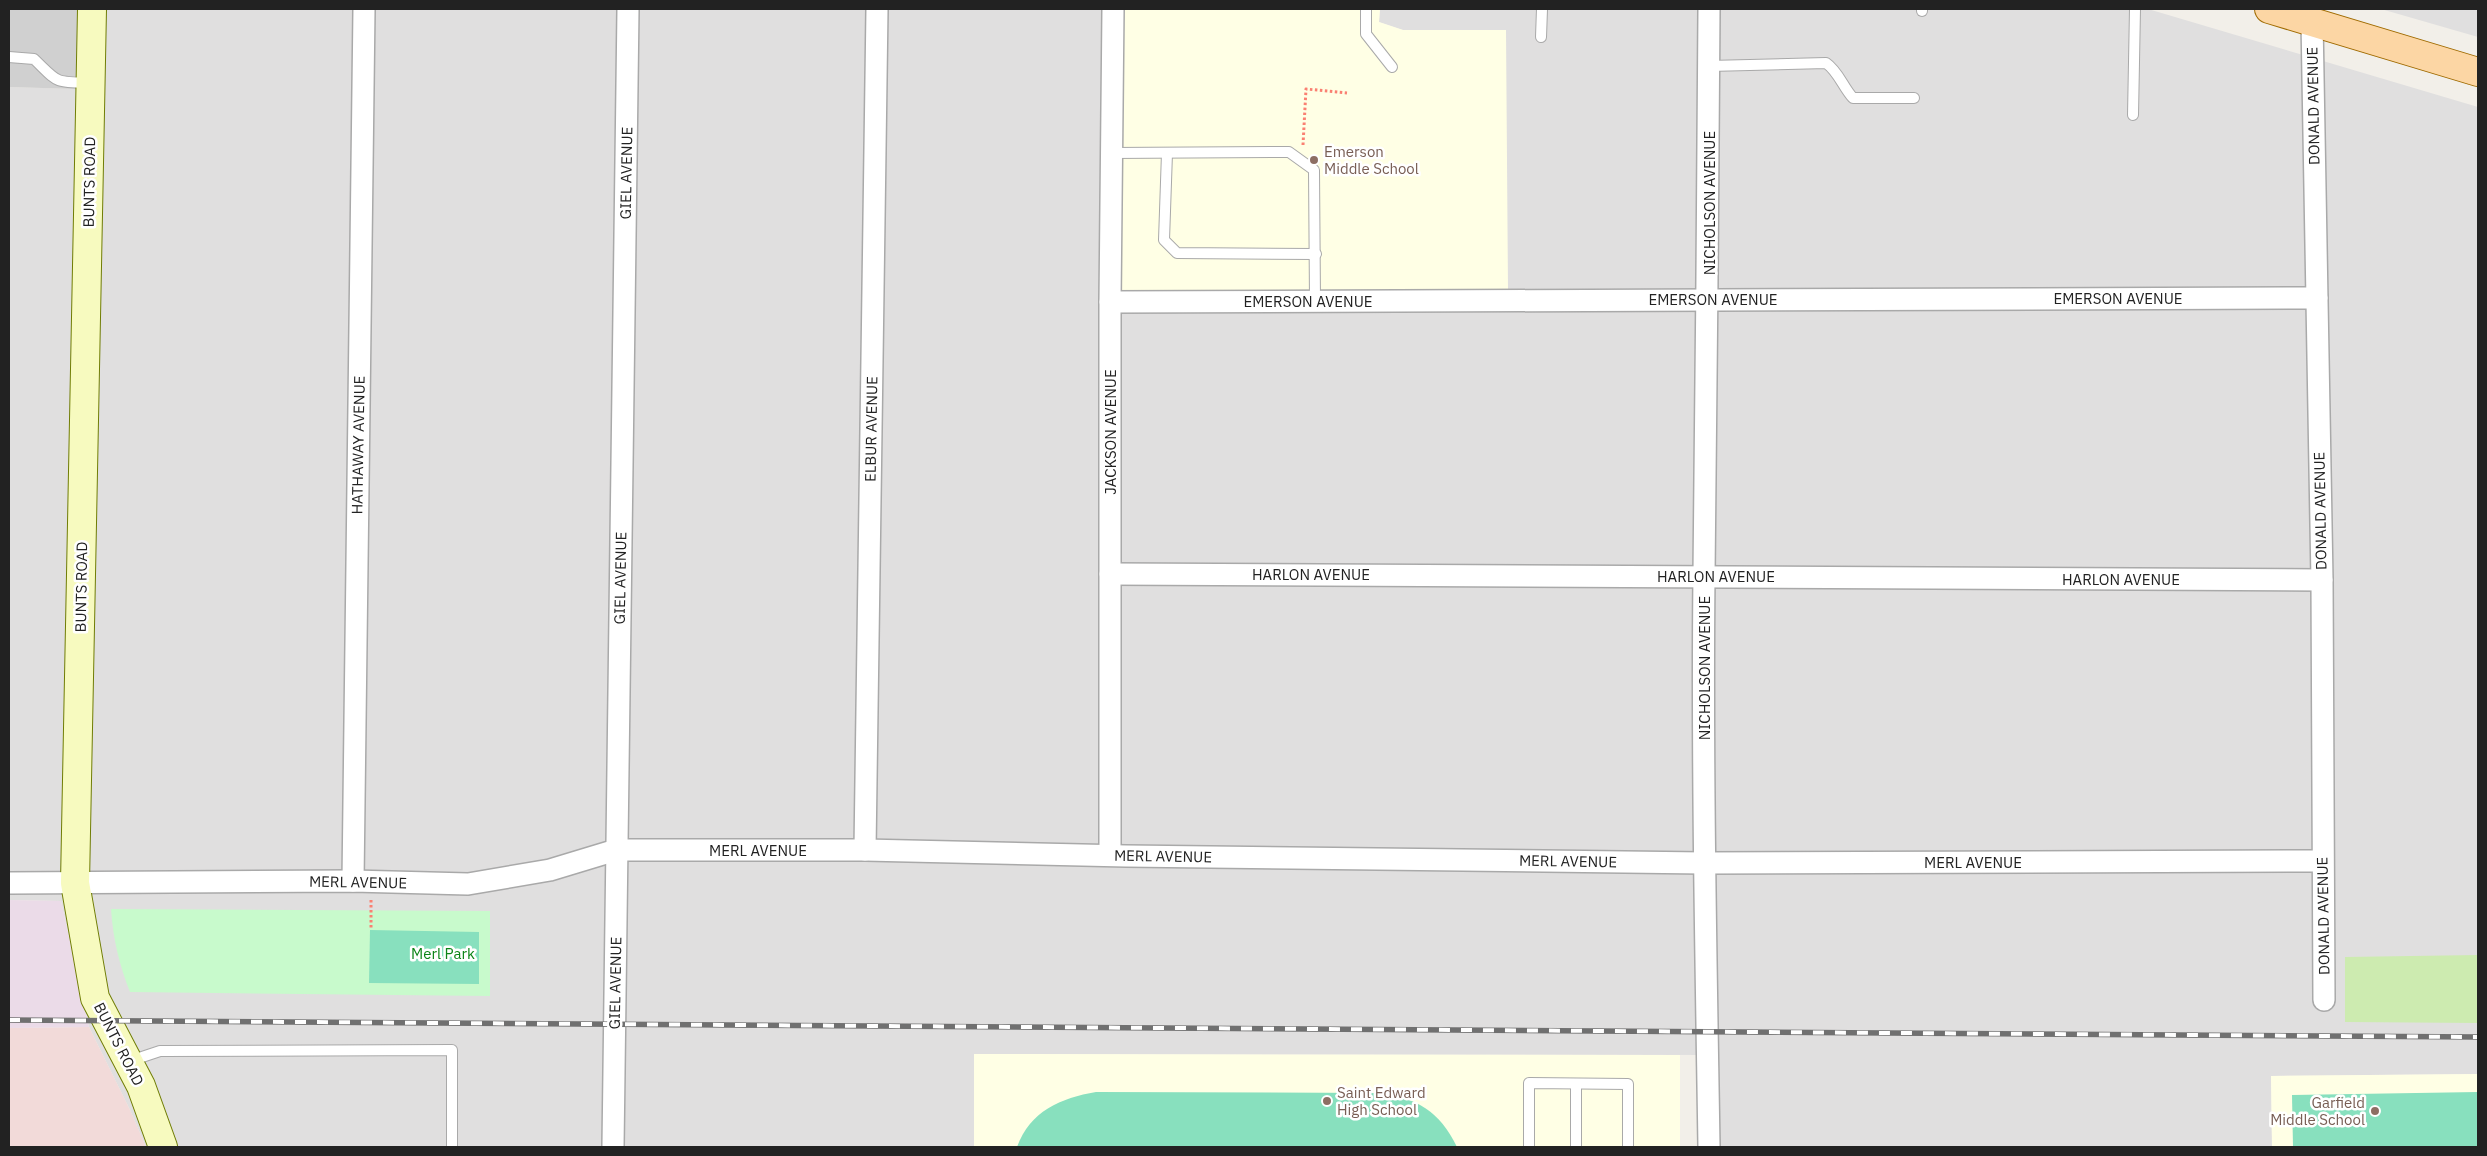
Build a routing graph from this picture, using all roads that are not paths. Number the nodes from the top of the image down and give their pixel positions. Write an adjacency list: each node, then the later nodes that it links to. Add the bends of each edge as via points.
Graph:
1 (92, 9): 17 (street, BUNTS ROAD)
2 (364, 9): 35 (street, HATHAWAY AVENUE)
3 (628, 9): 30 (street, GIEL AVENUE)
4 (877, 9): 31 (street, ELBUR AVENUE)
5 (1113, 9): 20 (street, JACKSON AVENUE)
6 (1366, 9): 15 (lane, via 1366,34)
7 (1542, 9): 12 (lane)
8 (1709, 9): 14 (street, NICHOLSON AVENUE)
9 (2135, 9): 19 (lane)
10 (2270, 9): 11 (main road)
11 (2312, 22): 16 (main road); 23 (street, DONALD AVENUE)
12 (1541, 37)
13 (9, 57): 17 (lane, via 34,59 50,76 61,82)
14 (1709, 66): 18 (lane, via 1826,64 1832,67 1842,87 1853,98); 24 (street, NICHOLSON AVENUE)
15 (1392, 67)
16 (2478, 72)
17 (91, 83): 37 (street, BUNTS ROAD)
18 (1914, 98)
19 (2133, 115)
20 (1111, 153): 21 (lane); 26 (street, JACKSON AVENUE)
21 (1167, 153): 22 (lane, via 1289,152 1314,170); 22 (lane, via 1164,240 1177,253)
22 (1316, 254): 25 (lane)
23 (2317, 298): 24 (street, EMERSON AVENUE); 29 (street, DONALD AVENUE)
24 (1709, 299): 25 (street, EMERSON AVENUE); 28 (street, NICHOLSON AVENUE)
25 (1315, 301): 26 (street, EMERSON AVENUE)
26 (1110, 302): 27 (street, JACKSON AVENUE)
27 (1110, 574): 28 (street, HARLON AVENUE); 32 (street, JACKSON AVENUE)
28 (1704, 576): 29 (street, HARLON AVENUE); 34 (street, NICHOLSON AVENUE)
29 (2322, 580): 33 (street, DONALD AVENUE)
30 (616, 850): 31 (street, MERL AVENUE); 35 (street, MERL AVENUE, via 550,870 468,884); 43 (street, GIEL AVENUE)
31 (865, 850): 32 (street, MERL AVENUE)
32 (1110, 855): 34 (street, MERL AVENUE)
33 (2322, 861): 34 (street, MERL AVENUE); 38 (street, DONALD AVENUE)
34 (1704, 863): 47 (street, NICHOLSON AVENUE)
35 (362, 881): 37 (street, MERL AVENUE)
36 (9, 883): 37 (street, MERL AVENUE)
37 (75, 883): 39 (street, BUNTS ROAD, via 95,998)
38 (2324, 1000)
39 (128, 1061): 41 (street, BUNTS ROAD, via 141,1086); 42 (lane, via 160,1051 452,1050)
40 (1576, 1084): 44 (lane, via 1528,1083); 45 (lane); 46 (lane, via 1628,1084)
41 (163, 1147)
42 (452, 1147)
43 (613, 1147)
44 (1529, 1147)
45 (1576, 1147)
46 (1628, 1147)
47 (1709, 1147)

